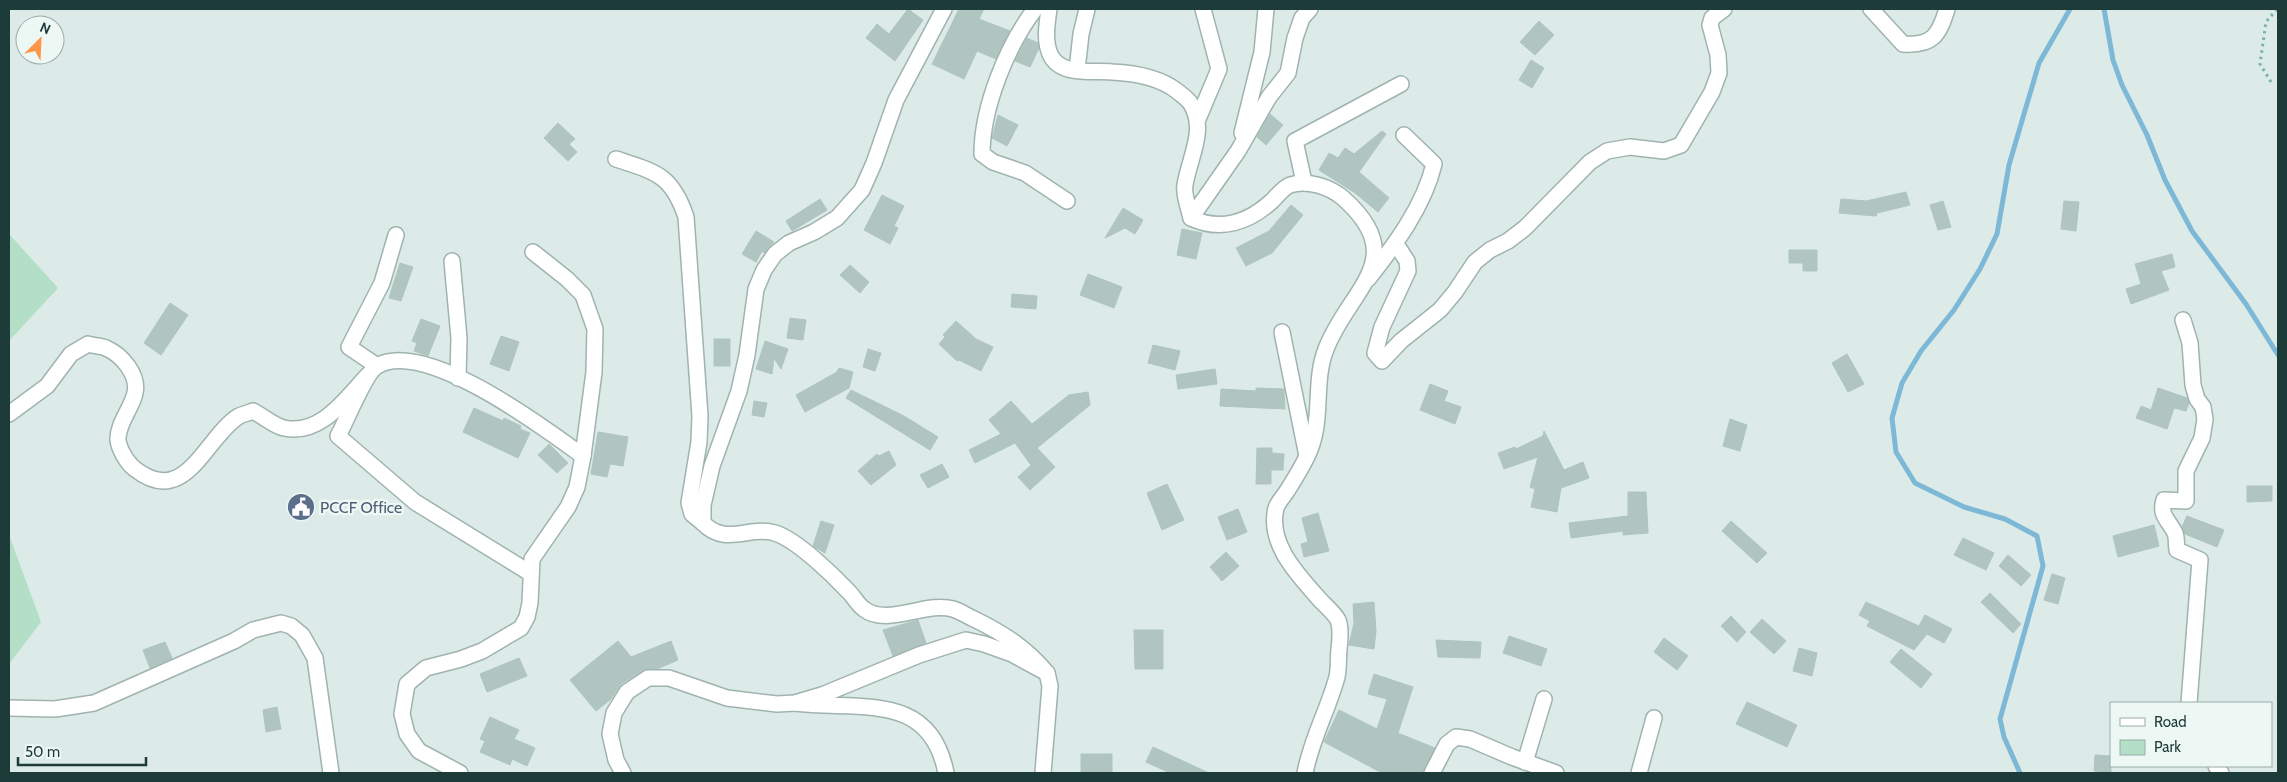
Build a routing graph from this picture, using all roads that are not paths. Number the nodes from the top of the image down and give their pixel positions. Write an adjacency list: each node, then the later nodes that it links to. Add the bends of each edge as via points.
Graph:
1 (944, 9): 32 (street, via 896,100 862,190 837,218 789,243 775,254 764,270 756,289 739,390 712,466 703,505)
2 (1035, 9): 18 (street, via 999,74 982,138 982,154 993,162 1025,173)
3 (1049, 9): 11 (street, via 1045,32 1050,55 1059,65)
4 (1087, 9): 11 (street)
5 (1203, 9): 13 (street, via 1219,69)
6 (1266, 9): 15 (street, via 1262,52)
7 (1310, 9): 15 (street, via 1299,24 1288,73 1269,98)
8 (1724, 9): 21 (street, via 1712,18 1710,25 1719,73 1712,92 1680,145 1664,151 1630,147 1607,151 1590,162 1525,228 1475,262 1440,310 1382,361 1375,353 1382,327 1408,271 1407,261)
9 (1871, 9): 10 (street, via 1903,44 1918,45 1932,39 1941,29)
10 (1947, 9)
11 (1076, 70): 13 (street, via 1146,76 1162,82 1191,102)
12 (1402, 84): 17 (street, via 1295,141)
13 (1198, 119): 19 (street, via 1197,141 1184,187)
14 (1404, 135): 21 (street, via 1434,164 1430,181)
15 (1238, 151): 19 (street)
16 (616, 159): 32 (street, via 645,168 663,178 675,190 686,217 700,416 689,503 692,514)
17 (1304, 182): 19 (street, via 1288,185 1261,211 1246,220 1225,226 1201,223); 24 (street, via 1341,196 1363,217 1375,250 1373,267)
18 (1067, 201)
19 (1191, 218)
20 (396, 235): 27 (street, via 382,283 349,347)
21 (1396, 244): 24 (street)
22 (533, 252): 30 (street, via 583,295 595,329 594,372)
23 (452, 261): 28 (street, via 459,338)
24 (1365, 282): 31 (street, via 1326,349 1320,367 1317,429)
25 (2183, 320): 36 (street, via 2190,343 2192,385 2203,407 2204,430 2186,471 2186,501 2164,500 2162,507 2163,515 2176,534 2177,550 2200,560)
26 (1282, 332): 31 (street)
27 (372, 371): 28 (street, via 395,361 418,363); 29 (street, via 325,420 300,429 283,428 253,411 240,416 182,477 168,480 150,478 134,468 121,450 118,439 135,393 135,384 131,370 118,355 105,348 88,344 71,354 47,386); 33 (street, via 338,436 415,502)
28 (458, 378): 30 (street, via 511,404)
29 (9, 414)
30 (583, 456): 33 (street, via 578,486 568,507 532,559)
31 (1306, 456): 46 (street, via 1276,507 1276,534 1296,572 1338,621 1340,641 1337,675)
32 (703, 523): 34 (street, via 711,532 730,535 773,532 788,539 826,570 864,610 884,616 926,608 953,609 1013,640)
33 (530, 573): 42 (street, via 530,603 521,628 482,651 426,668 407,684 402,714 407,734 419,751)
34 (1047, 673): 37 (street, via 1012,654 966,640); 45 (street, via 1050,703)
35 (1544, 699): 40 (street)
36 (2189, 702)
37 (795, 703): 43 (street, via 727,698 670,678 648,678 627,692 614,713 610,734 616,760); 44 (street, via 884,708 903,714 917,721 934,739)
38 (9, 708): 41 (street, via 55,709 94,703 253,630 280,623 291,626 302,635 315,658)
39 (1654, 718): 49 (street)
40 (1525, 762): 47 (street, via 1470,739 1456,737 1446,744); 48 (street)
41 (331, 773)
42 (460, 773)
43 (623, 773)
44 (946, 773)
45 (1043, 773)
46 (1305, 773)
47 (1432, 773)
48 (1556, 773)
49 (1639, 773)

